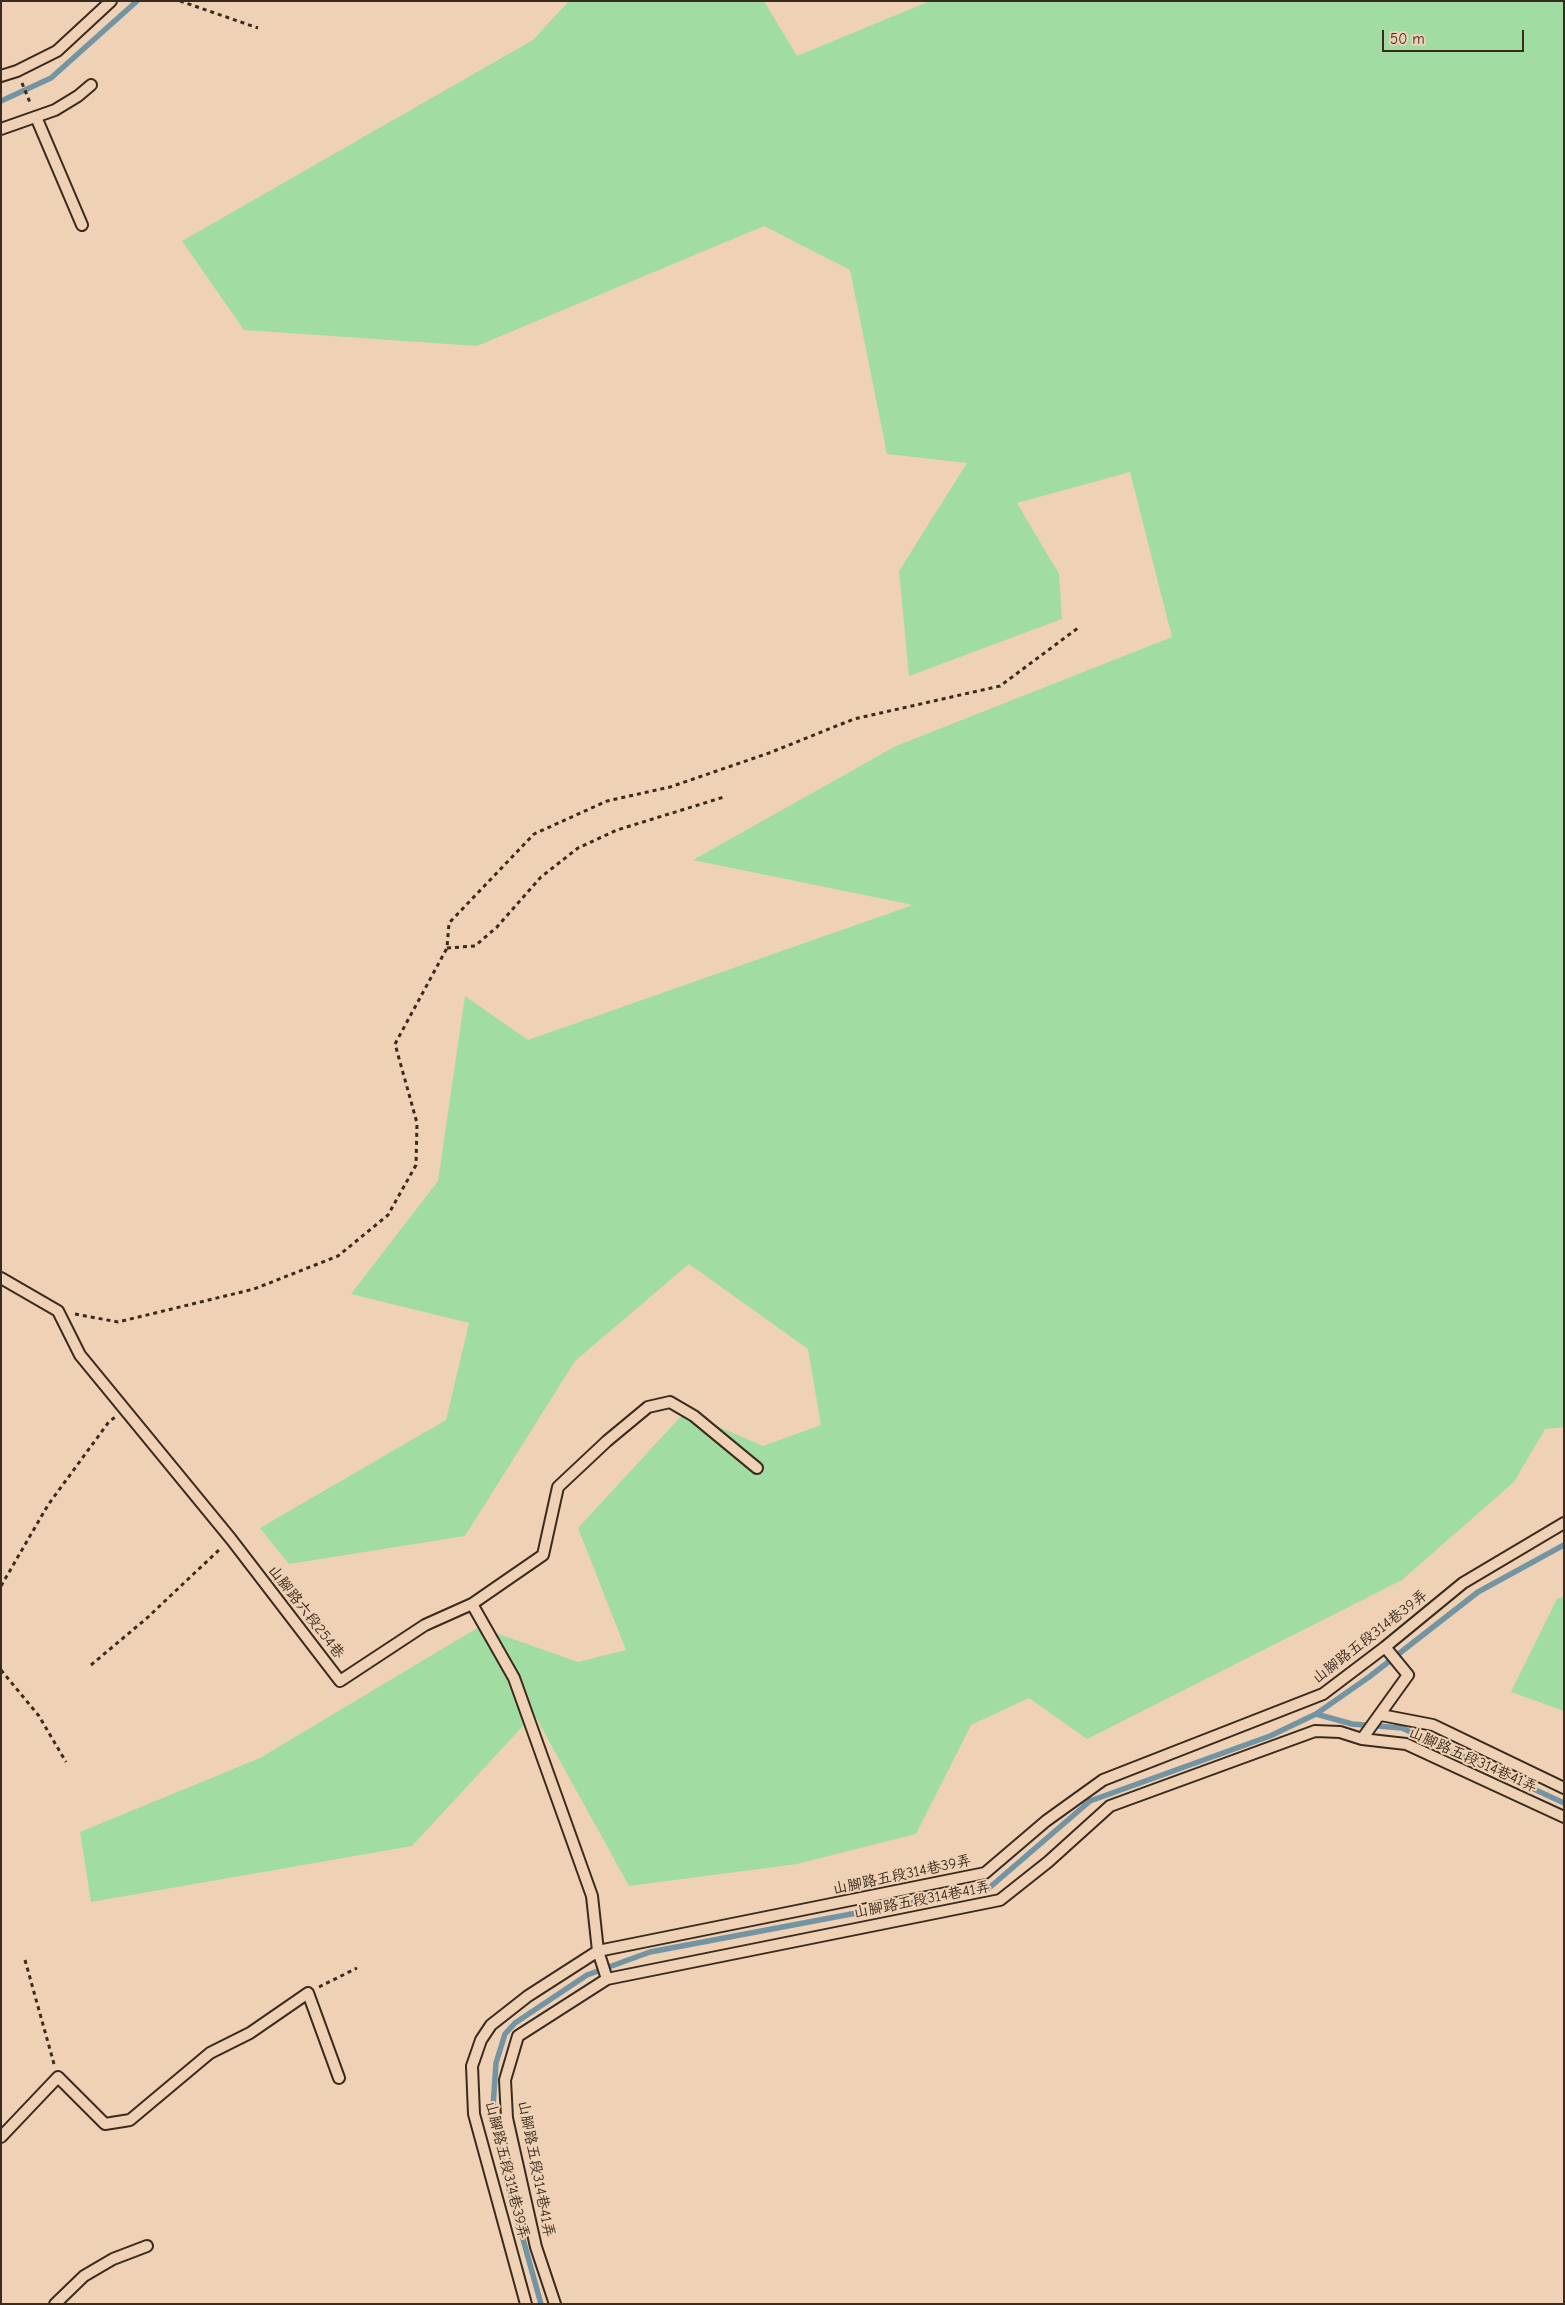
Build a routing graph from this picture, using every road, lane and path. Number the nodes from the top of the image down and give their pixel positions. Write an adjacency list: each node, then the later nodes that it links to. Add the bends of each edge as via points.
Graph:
1 (111, 1): 4 (lane, via 56,51)
2 (180, 1): 3 (path)
3 (258, 28)
4 (17, 71): 5 (lane); 7 (path)
5 (1, 76)
6 (91, 85): 7 (lane, via 55,110)
7 (36, 117): 8 (lane); 9 (lane)
8 (1, 130)
9 (82, 226)
10 (1078, 628): 12 (path, via 1000,686 854,719 670,787 606,801 534,834 449,923)
11 (724, 797): 12 (path, via 618,830 578,848 541,877 476,946)
12 (447, 948): 14 (path, via 395,1044 417,1123 416,1165 388,1215 338,1256 254,1289 118,1322)
13 (1, 1278): 14 (lane)
14 (58, 1312): 15 (lane, 山腳路六段254巷, via 80,1355)
15 (124, 1411): 18 (lane, 山腳路六段254巷); 19 (path, via 108,1423 48,1505)
16 (757, 1468): 20 (lane, 山腳路六段254巷, via 694,1416 670,1402 648,1407 558,1487 543,1555)
17 (1564, 1523): 21 (lane, 山腳路五段314巷39弄, via 1463,1583)
18 (231, 1539): 20 (lane, 山腳路六段254巷, via 340,1681 425,1625); 22 (path, via 147,1618)
19 (1, 1586)
20 (472, 1604): 29 (lane, via 514,1678 592,1896)
21 (1385, 1647): 24 (lane, via 1408,1676); 29 (lane, 山腳路五段314巷39弄, via 1323,1694 1103,1780 1046,1821 985,1873)
22 (91, 1665)
23 (1, 1670): 26 (path, via 39,1716)
24 (1381, 1715): 25 (lane); 27 (lane, via 1433,1725)
25 (1362, 1739): 28 (lane, 山腳路五段314巷41弄, via 1406,1744); 32 (lane, 山腳路五段314巷41弄, via 1340,1732 1315,1731 1110,1806 1000,1900)
26 (66, 1762)
27 (1564, 1788)
28 (1564, 1818)
29 (598, 1951): 32 (lane); 39 (lane, 山腳路五段314巷39弄, via 528,1996 491,2025 481,2040 472,2066 474,2114)
30 (25, 1960): 34 (path)
31 (357, 1968): 33 (path)
32 (606, 1979): 40 (lane, 山腳路五段314巷41弄, via 518,2036 505,2080 509,2128 536,2247)
33 (308, 1994): 34 (lane, via 250,2034 210,2053 130,2120 105,2124); 35 (lane)
34 (58, 2077): 36 (lane)
35 (339, 2078)
36 (1, 2137)
37 (147, 2246): 38 (lane, via 113,2259 84,2276)
38 (56, 2304)
39 (526, 2304)
40 (555, 2304)

